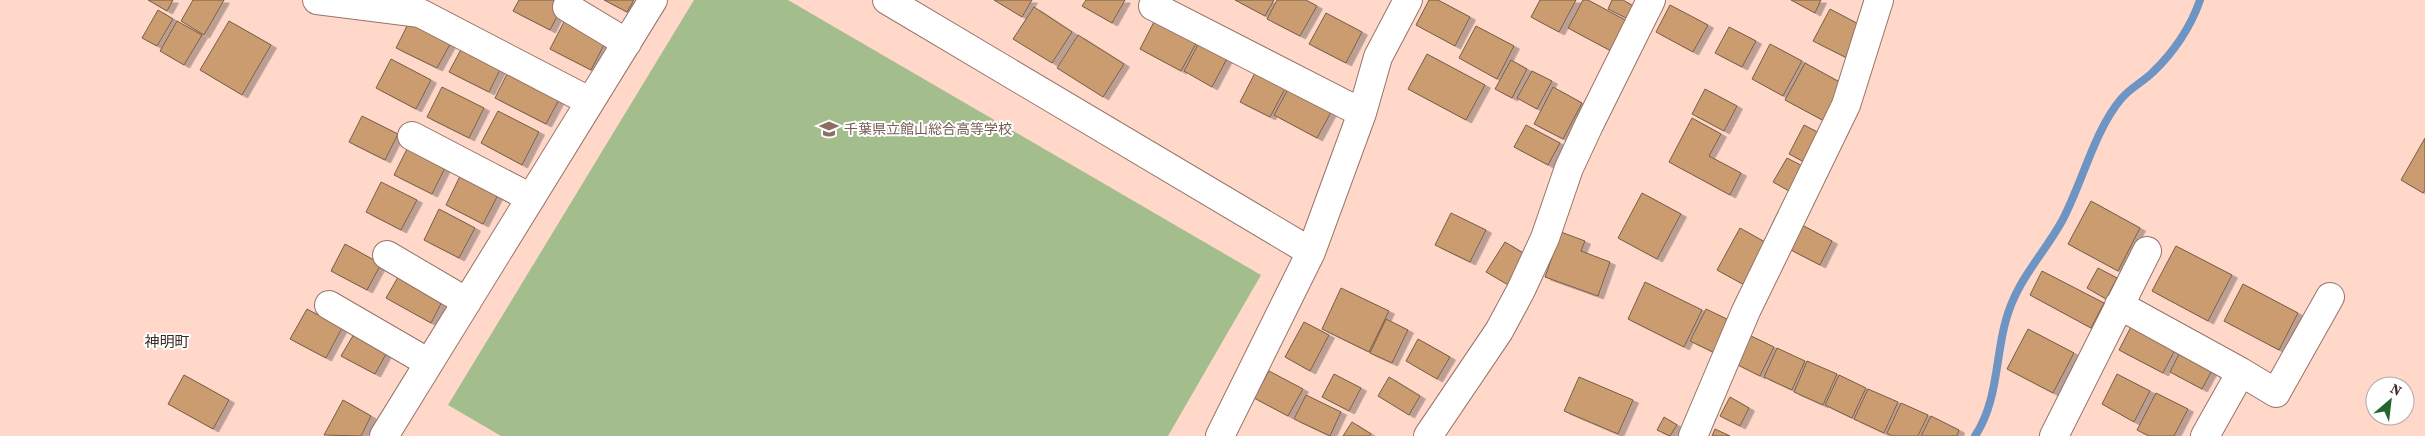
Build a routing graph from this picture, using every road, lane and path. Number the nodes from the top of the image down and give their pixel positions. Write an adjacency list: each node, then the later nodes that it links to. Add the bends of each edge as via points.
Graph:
1 (318, 0): 10 (street, via 420,13)
2 (653, 0): 9 (street)
3 (887, 0): 15 (street)
4 (1157, 0): 11 (street, via 1153,6)
5 (1408, 0): 11 (street, via 1378,57)
6 (1651, 0): 26 (street, via 1588,125 1545,238 1521,290 1499,331)
7 (1879, 0): 27 (street, via 1846,105 1746,311)
8 (567, 7): 9 (street)
9 (627, 43): 10 (street)
10 (589, 101): 13 (street)
11 (1362, 114): 15 (street)
12 (412, 136): 13 (street)
13 (531, 198): 18 (street)
14 (2147, 251): 20 (street)
15 (1311, 252): 25 (street)
16 (387, 254): 18 (street)
17 (2330, 297): 22 (street, via 2276,393)
18 (467, 302): 21 (street)
19 (329, 305): 21 (street)
20 (2119, 305): 22 (street); 23 (street)
21 (429, 363): 24 (street)
22 (2241, 372): 28 (street)
23 (2065, 432)
24 (384, 436)
25 (1220, 436)
26 (1428, 436)
27 (1693, 436)
28 (2205, 436)

